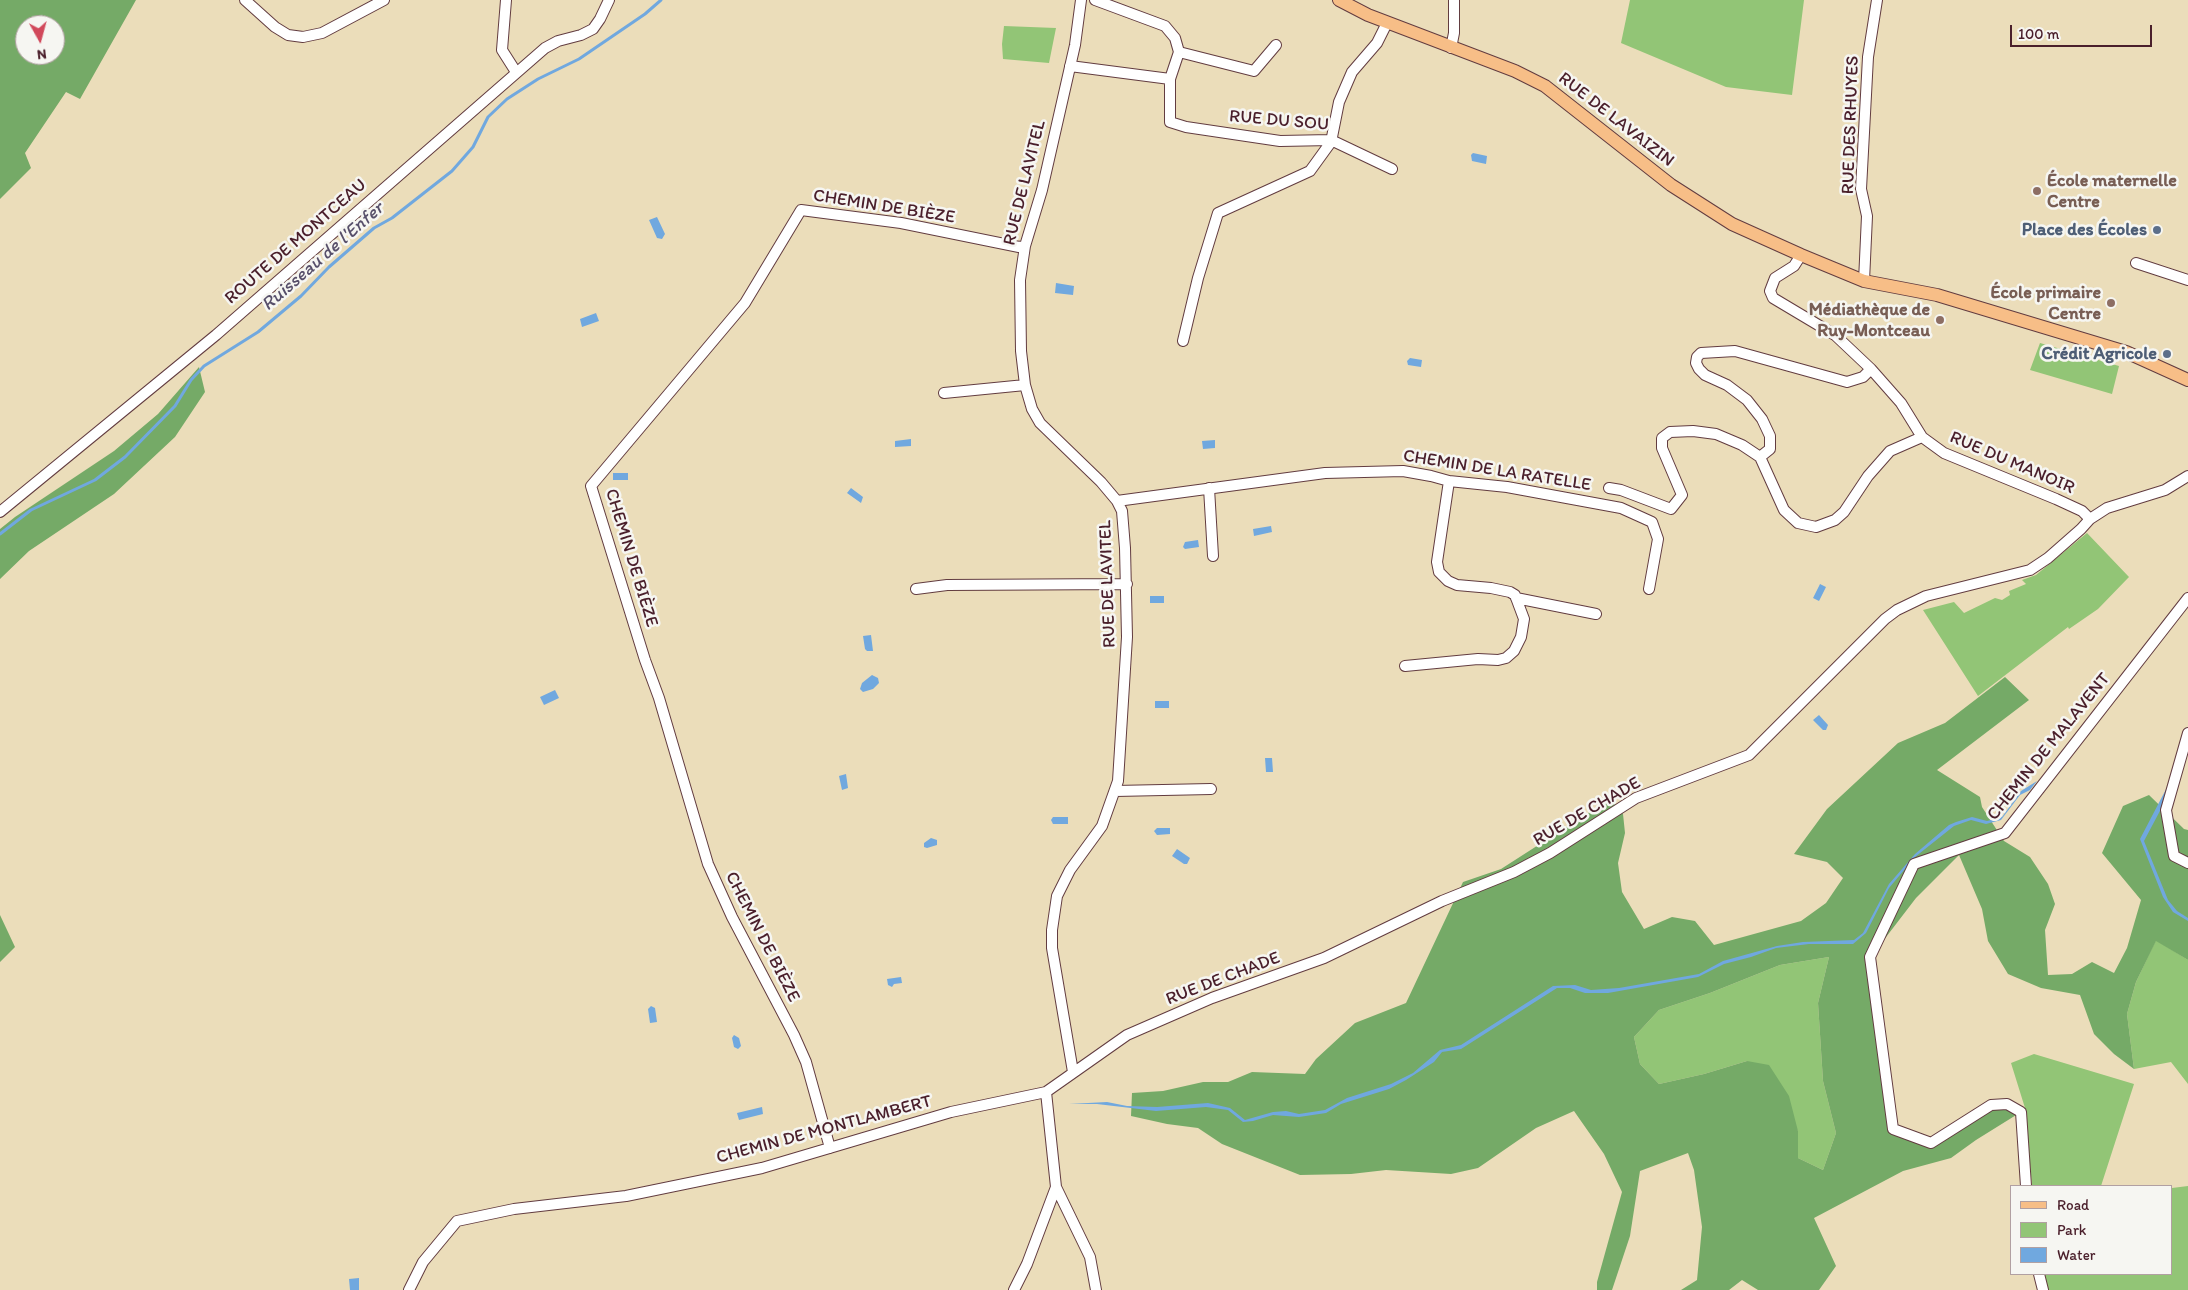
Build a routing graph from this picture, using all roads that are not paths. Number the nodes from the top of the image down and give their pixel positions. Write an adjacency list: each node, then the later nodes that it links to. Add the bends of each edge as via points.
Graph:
1 (245, 0): 2 (street, via 275,27 288,35 303,37 322,33)
2 (384, 0)
3 (506, 0): 15 (street, via 502,50)
4 (609, 0): 15 (street, ROUTE DE MONTCEAU, via 593,29 545,48)
5 (1082, 0): 14 (street, RUE DE LAVITEL)
6 (1096, 0): 13 (street, via 1165,26 1175,38)
7 (1339, 0): 10 (main road, RUE DE LAVAIZIN)
8 (1454, 0): 12 (street)
9 (1878, 0): 23 (street, RUE DES RHUYES, via 1868,57 1861,189 1866,216)
10 (1387, 22): 12 (main road, RUE DE LAVAIZIN); 17 (street, via 1377,43 1352,72 1339,102)
11 (1276, 45): 13 (street, via 1254,71)
12 (1451, 48): 20 (main road, RUE DE LAVAIZIN, via 1515,71 1545,86 1671,185 1732,224)
13 (1180, 52): 16 (street, RUE DU SOU)
14 (1070, 66): 16 (street); 19 (street, RUE DE LAVITEL, via 1042,190)
15 (516, 72): 36 (street, ROUTE DE MONTCEAU, via 216,335)
16 (1170, 79): 17 (street, RUE DU SOU, via 1170,122 1280,141)
17 (1332, 140): 18 (street, RUE DU SOU); 24 (street, via 1310,171 1218,213)
18 (1392, 169)
19 (1025, 246): 27 (street, RUE DE LAVITEL, via 1020,280 1020,316); 52 (street, CHEMIN DE BIÈZE, via 900,223 801,210 745,303 591,486 708,864 806,1062)
20 (1801, 256): 23 (main road, RUE DE LAVAIZIN); 25 (street, via 1794,266 1775,278 1770,291 1773,298 1835,335)
21 (2136, 263): 22 (street)
22 (2188, 280)
23 (1864, 281): 26 (main road, RUE DE LAVAIZIN, via 1937,295 2126,352)
24 (1183, 341)
25 (1871, 370): 29 (street, via 1901,403); 30 (street, via 1863,377 1847,382 1735,351 1701,353 1696,363 1699,369 1747,400 1762,419 1770,436 1770,448)
26 (2188, 380)
27 (1025, 385): 28 (street); 35 (street, RUE DE LAVITEL, via 1040,423)
28 (944, 393)
29 (1922, 437): 30 (street, via 1890,451 1868,476 1844,512 1835,520 1816,527 1798,523 1784,510); 37 (street, RUE DU MANOIR, via 1944,453 2056,499 2082,511)
30 (1760, 457): 34 (street, via 1716,434 1670,432 1662,438 1662,448 1682,494 1671,509)
31 (2188, 476): 37 (street, RUE DE CHADE, via 2165,490 2107,508)
32 (1449, 481): 33 (street, CHEMIN DE LA RATELLE, via 1403,471 1325,473); 41 (street, CHEMIN DE LA RATELLE, via 1507,487 1622,508 1652,522 1658,539); 42 (street, via 1437,562 1439,572 1457,585 1510,592)
33 (1209, 488): 35 (street, CHEMIN DE LA RATELLE); 38 (street)
34 (1609, 488)
35 (1117, 501): 39 (street, RUE DE LAVITEL, via 1122,511)
36 (0, 512)
37 (2090, 519): 50 (street, RUE DE CHADE, via 2048,558 2030,570 1926,596 1910,602 1885,619 1749,755 1636,798 1514,872 1442,901 1324,958 1212,998 1127,1035)
38 (1213, 556)
39 (1127, 584): 40 (street, via 947,585); 48 (street, RUE DE LAVITEL, via 1127,637)
40 (916, 589)
41 (1649, 589)
42 (1516, 598): 44 (street); 45 (street, via 1524,619 1520,642 1506,658)
43 (2188, 598): 53 (street, CHEMIN DE MALAVENT, via 2005,833 1914,864 1870,958 1894,1129 1931,1144 1991,1106 2007,1104 2021,1112)
44 (1596, 614)
45 (1406, 666)
46 (2188, 733): 49 (street, via 2166,810 2174,856)
47 (1211, 789): 48 (street)
48 (1116, 791): 50 (street, RUE DE LAVITEL, via 1102,826 1070,870 1058,896 1052,930 1052,948)
49 (2188, 863)
50 (1073, 1072): 51 (street, RUE DE CHADE)
51 (1046, 1092): 52 (street, CHEMIN DE MONTLAMBERT, via 951,1112); 54 (street)
52 (830, 1148): 56 (street, CHEMIN DE MONTLAMBERT, via 762,1168 626,1196 514,1208 457,1221 424,1262)
53 (2026, 1185)
54 (1056, 1187): 57 (street); 58 (street, via 1090,1257)
55 (2039, 1275): 59 (street)
56 (409, 1290)
57 (1014, 1290)
58 (1096, 1290)
59 (2043, 1290)

